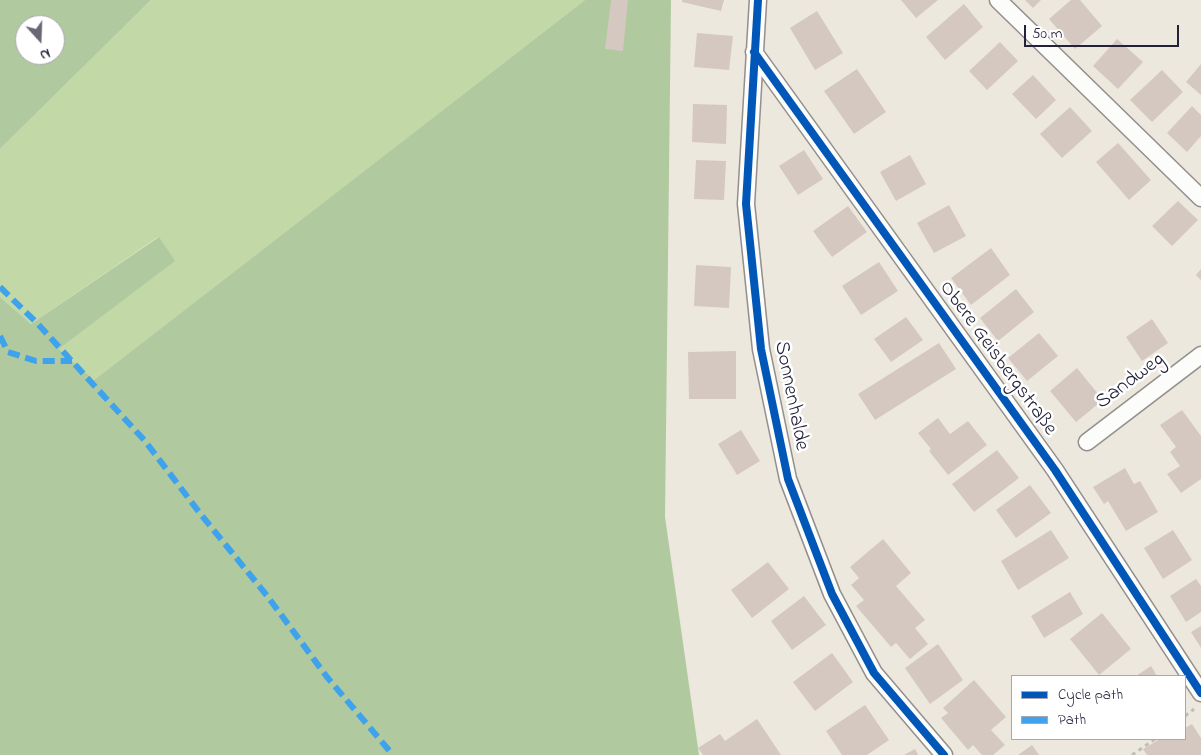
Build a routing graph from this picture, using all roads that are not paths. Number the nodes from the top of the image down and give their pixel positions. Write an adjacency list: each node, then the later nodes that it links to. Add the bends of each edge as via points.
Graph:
1 (758, 0): 3 (street, Sonnenhalde)
2 (998, 0): 4 (street)
3 (754, 52): 7 (street, Obere Geisbergstraße, via 1055,470); 8 (street, Sonnenhalde, via 746,204 762,349 788,479 832,594 874,673)
4 (1201, 198)
5 (1201, 355): 6 (street, Sandweg)
6 (1087, 442)
7 (1201, 694)
8 (944, 755)

